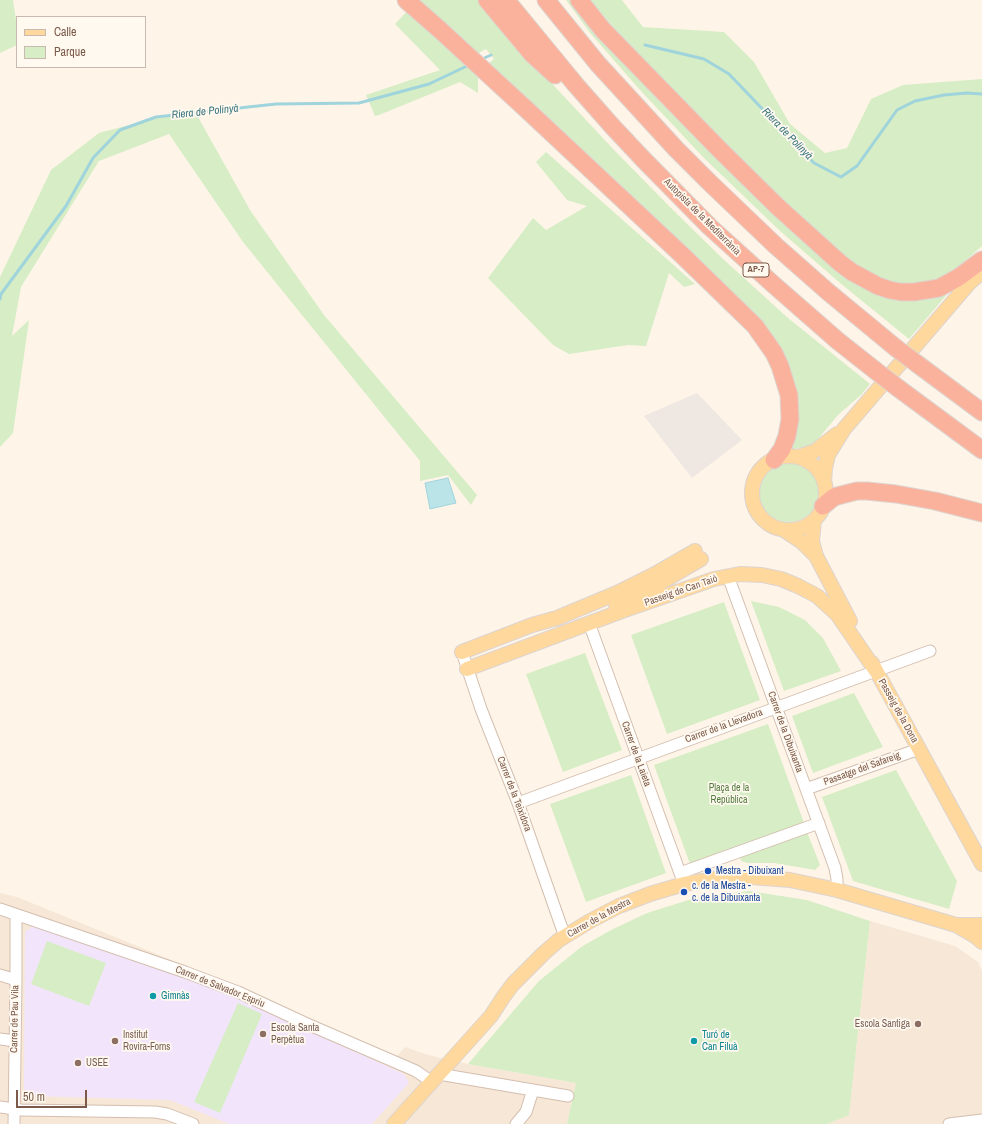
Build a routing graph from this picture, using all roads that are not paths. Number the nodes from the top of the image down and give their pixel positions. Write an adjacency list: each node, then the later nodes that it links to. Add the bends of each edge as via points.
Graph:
1 (406, 0): 16 (highway, via 693,266 764,338 786,382 790,408 786,441)
2 (487, 0): 8 (highway, via 532,54)
3 (506, 0): 8 (highway, Autopista de la Mediterrània / AP-7, via 574,84)
4 (546, 0): 7 (highway)
5 (551, 0): 7 (highway)
6 (579, 0): 9 (highway, via 603,30 721,151 778,207 852,272 890,290 914,292 939,288)
7 (567, 27): 12 (highway, bridge, via 676,149 731,204 827,291 896,348)
8 (612, 126): 14 (highway, Autopista de la Mediterrània / AP-7, bridge, via 743,259 838,341)
9 (982, 260): 11 (main road)
10 (982, 272): 11 (main road)
11 (970, 282): 13 (main road)
12 (982, 412)
13 (844, 429): 15 (main road, via 815,452); 17 (main road, via 828,455)
14 (982, 450)
15 (798, 457): 16 (main road); 17 (main road, via 814,467)
16 (774, 460): 21 (main road, via 759,472 754,483 753,495 761,517 769,524)
17 (824, 482): 18 (main road, via 826,492)
18 (823, 506): 19 (highway, via 841,494 867,491 935,501); 20 (main road)
19 (982, 513)
20 (814, 521): 21 (main road, via 798,530); 22 (main road, Passeig de la Dona, via 812,541)
21 (784, 530): 22 (main road, Passeig de la Dona, via 802,542)
22 (816, 556): 28 (main road, Passeig de la Dona)
23 (728, 576): 24 (main road, Passeig de Can Taió, via 714,578); 28 (main road, Passeig de Can Taió, via 762,575 781,579 817,596 837,614); 29 (street, Carrer de la Dibuixanta)
24 (589, 623): 27 (main road, Passeig de Can Taió); 31 (street, Carrer de la Laieta)
25 (930, 651): 28 (street, Carrer de la Llevadora)
26 (462, 652): 27 (street, Carrer de la Teixidora); 27 (main road, Passeig de Can Taió, via 557,618 698,555 660,583 605,610 488,656)
27 (473, 666): 33 (street, Carrer de la Teixidora, via 481,709)
28 (876, 671): 29 (street, Carrer de la Llevadora); 30 (main road, Passeig de la Dona)
29 (776, 708): 31 (street, Carrer de la Llevadora); 32 (street, Carrer de la Dibuixanta)
30 (919, 749): 32 (street, Passatge del Safareig); 35 (main road, Passeig de la Dona)
31 (638, 758): 33 (street, Carrer de la Llevadora); 36 (street, Carrer de la Laieta)
32 (806, 789): 34 (street, Carrer de la Dibuixanta)
33 (518, 803): 42 (street, Carrer de la Teixidora)
34 (819, 823): 36 (street); 37 (street, Carrer de la Dibuixanta, via 835,868)
35 (982, 864)
36 (682, 879): 37 (main road, Carrer de la Mestra, via 751,877 790,880); 42 (main road, Carrer de la Mestra, via 619,906)
37 (838, 890): 40 (main road, Carrer de la Mestra)
38 (0, 910): 39 (street, Carrer de Salvador Espriu)
39 (16, 915): 45 (street, Carrer de Pau Vila); 48 (street, Carrer de Salvador Espriu, via 238,992)
40 (956, 925): 41 (main road, Carrer de la Mestra); 43 (main road, Carrer de la Mestra)
41 (982, 925)
42 (565, 937): 48 (main road, Carrer de la Mestra, via 544,953 506,993 491,1016)
43 (982, 942)
44 (0, 975): 45 (street)
45 (16, 980): 47 (street, Carrer de Pau Vila)
46 (0, 1039): 47 (street)
47 (15, 1041): 52 (street, Carrer de Pau Vila)
48 (436, 1078): 49 (street, Carrer de Salvador Espriu); 56 (main road, Carrer de la Mestra)
49 (533, 1090): 50 (street, Carrer de Salvador Espriu); 57 (street, via 526,1112)
50 (568, 1096)
51 (0, 1107): 52 (street)
52 (14, 1109): 54 (street, Carrer de Pau Vila); 55 (street, via 155,1112)
53 (982, 1120): 58 (street)
54 (14, 1124)
55 (193, 1124)
56 (394, 1124)
57 (516, 1124)
58 (949, 1124)

